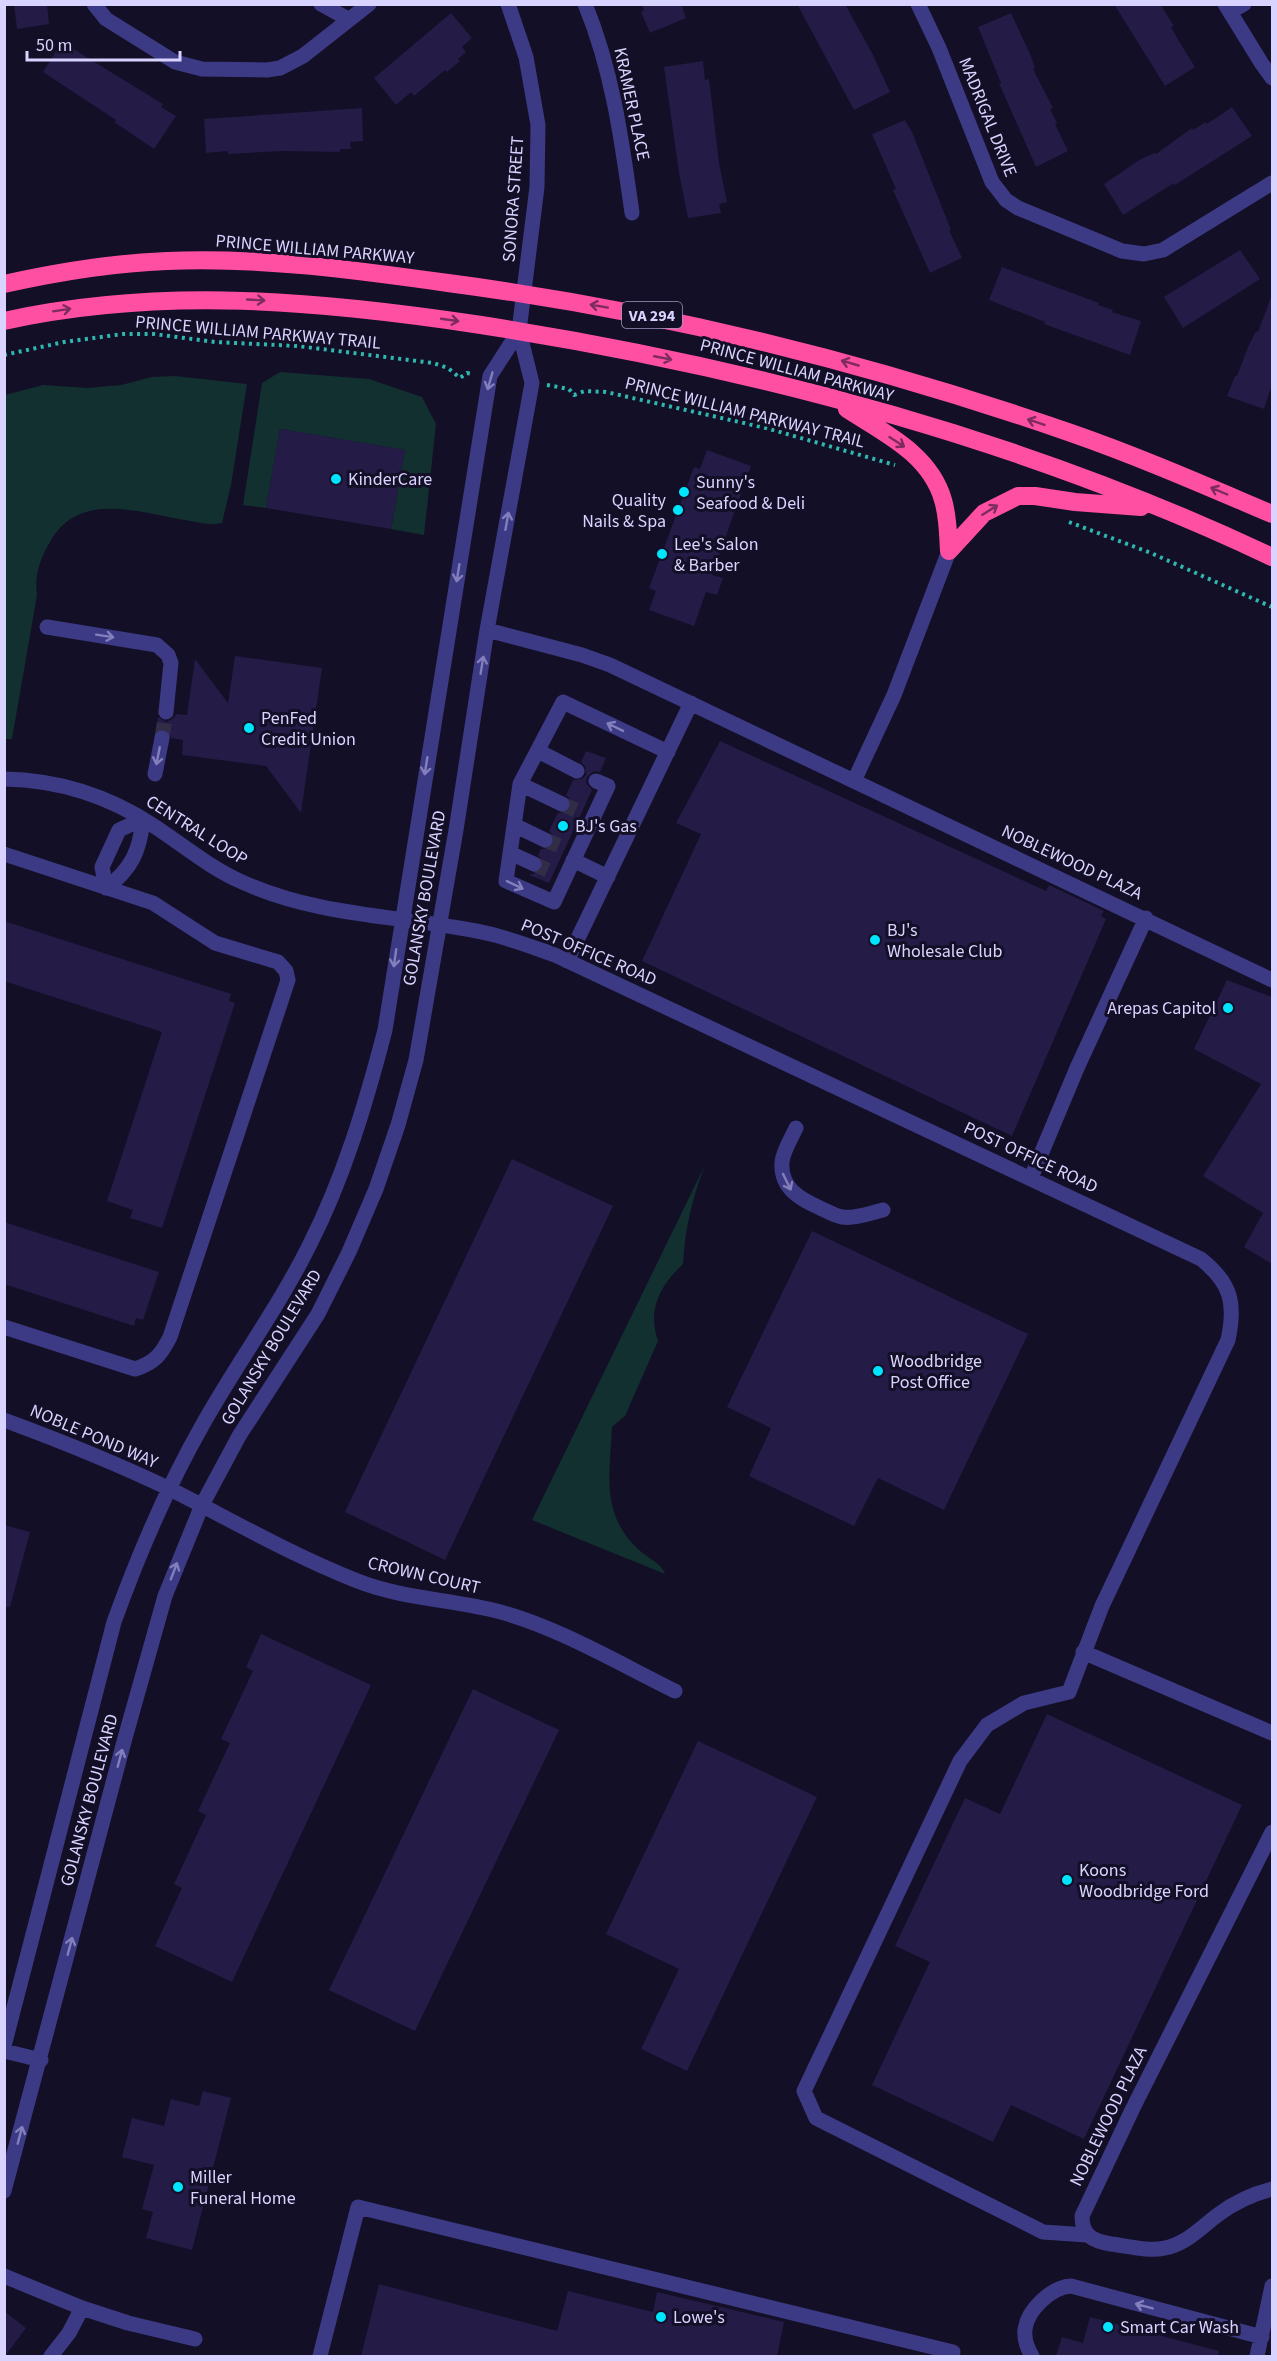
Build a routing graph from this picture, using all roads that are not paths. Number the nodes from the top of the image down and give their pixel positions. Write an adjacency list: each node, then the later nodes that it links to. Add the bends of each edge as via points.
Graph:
1 (94, 4): 9 (street, via 106,19 159,54 202,69 280,68 303,56)
2 (321, 4): 9 (street)
3 (369, 4): 9 (street)
4 (508, 4): 14 (street, SONORA STREET, via 526,57 538,125 537,187)
5 (585, 4): 12 (street, KRAMER PLACE, via 613,94)
6 (918, 4): 11 (street, MADRIGAL DRIVE, via 992,182 1018,208 1122,251 1153,254 1174,245)
7 (1244, 4): 8 (street)
8 (1227, 8): 10 (street)
9 (348, 19)
10 (1272, 78)
11 (1272, 183)
12 (632, 213)
13 (4, 284): 14 (highway, PRINCE WILLIAM PARKWAY / VA 294, via 117,265 232,261 378,273)
14 (525, 293): 16 (street, GOLANSKY BOULEVARD); 19 (highway, PRINCE WILLIAM PARKWAY / VA 294, one-way to 14, via 1072,433 912,381 654,316)
15 (4, 321): 16 (highway, PRINCE WILLIAM PARKWAY / VA 294, one-way to 16, via 98,305 231,299 346,307)
16 (519, 331): 17 (highway, PRINCE WILLIAM PARKWAY / VA 294, one-way to 17, via 694,364); 23 (street, GOLANSKY BOULEVARD, one-way to 16, via 532,383); 46 (street, GOLANSKY BOULEVARD, one-way to 46, via 490,376)
17 (831, 399): 18 (highway, PRINCE WILLIAM PARKWAY / VA 294, via 983,444); 20 (highway, one-way to 20, via 911,450 927,468 944,501)
18 (1161, 509): 20 (highway, one-way to 18, via 984,513 1018,496); 21 (highway, PRINCE WILLIAM PARKWAY / VA 294)
19 (1272, 514)
20 (949, 551): 33 (street, via 894,695)
21 (1272, 557)
22 (47, 627): 25 (street, one-way to 25, via 157,645 171,663)
23 (488, 630): 24 (street, NOBLEWOOD PLAZA, via 610,665); 47 (street, GOLANSKY BOULEVARD, one-way to 23)
24 (691, 703): 28 (street); 33 (street, NOBLEWOOD PLAZA)
25 (166, 712)
26 (162, 738): 30 (street, one-way to 30)
27 (538, 751): 28 (street, one-way to 27, via 563,702); 29 (street); 34 (street)
28 (668, 752): 43 (street)
29 (577, 771)
30 (155, 774)
31 (4, 779): 36 (street, CENTRAL LOOP, via 62,785 97,796)
32 (596, 781): 41 (street, via 608,786 587,816)
33 (854, 781): 45 (street, NOBLEWOOD PLAZA)
34 (520, 784): 35 (street); 37 (street)
35 (562, 804)
36 (143, 819): 44 (street, via 141,841 124,875); 44 (street, via 119,830 102,867); 46 (street, CENTRAL LOOP, via 205,862 278,897 341,912)
37 (514, 825): 38 (street); 39 (street)
38 (545, 840)
39 (510, 853): 41 (street, one-way to 41, via 506,881 554,902 559,876); 42 (street)
40 (4, 854): 44 (street)
41 (572, 854): 43 (street)
42 (534, 864)
43 (608, 876): 48 (street)
44 (106, 888): 53 (street, via 153,903 215,943 278,962 288,980 162,1354 135,1369)
45 (1146, 918): 49 (street, NOBLEWOOD PLAZA); 51 (street)
46 (401, 920): 47 (street, CENTRAL LOOP); 55 (street, GOLANSKY BOULEVARD, one-way to 55, via 385,1030 336,1187 274,1311 204,1422)
47 (440, 926): 48 (street, POST OFFICE ROAD, via 517,941); 56 (street, GOLANSKY BOULEVARD, via 416,1060 376,1190 318,1314 239,1437)
48 (567, 961): 51 (street, POST OFFICE ROAD)
49 (1272, 980)
50 (796, 1128): 52 (street, one-way to 52, via 782,1163 789,1189 839,1217)
51 (1031, 1178): 57 (street, POST OFFICE ROAD, via 1201,1259 1226,1284 1232,1301 1228,1340)
52 (883, 1210)
53 (4, 1327)
54 (4, 1420): 55 (street, NOBLE POND WAY)
55 (168, 1489): 56 (street, CROWN COURT); 61 (street, GOLANSKY BOULEVARD, via 114,1622)
56 (202, 1505): 58 (street, CROWN COURT, via 307,1561 360,1582 406,1595 493,1610 533,1623); 63 (street, GOLANSKY BOULEVARD, one-way to 56, via 165,1596)
57 (1083, 1652): 59 (street); 66 (street, POST OFFICE ROAD, via 1069,1692 1024,1703 987,1725 960,1761 804,2091 816,2118 1042,2232)
58 (675, 1691)
59 (1272, 1733)
60 (1272, 1832): 66 (street, NOBLEWOOD PLAZA, via 1082,2216)
61 (4, 2046)
62 (4, 2051): 63 (street)
63 (41, 2060): 65 (street, GOLANSKY BOULEVARD, one-way to 63)
64 (1272, 2189): 66 (street, via 1235,2203 1197,2234 1164,2248 1097,2242)
65 (4, 2191)
66 (1087, 2235)
67 (4, 2276): 69 (street)
68 (1272, 2286): 70 (street)
69 (82, 2308): 71 (street); 72 (street)
70 (1262, 2337): 75 (street, one-way to 75, via 1064,2286 1047,2296 1025,2327); 76 (street)
71 (195, 2339)
72 (51, 2356)
73 (320, 2356): 74 (street, via 358,2207 952,2352)
74 (951, 2356)
75 (1032, 2356)
76 (1257, 2356)

